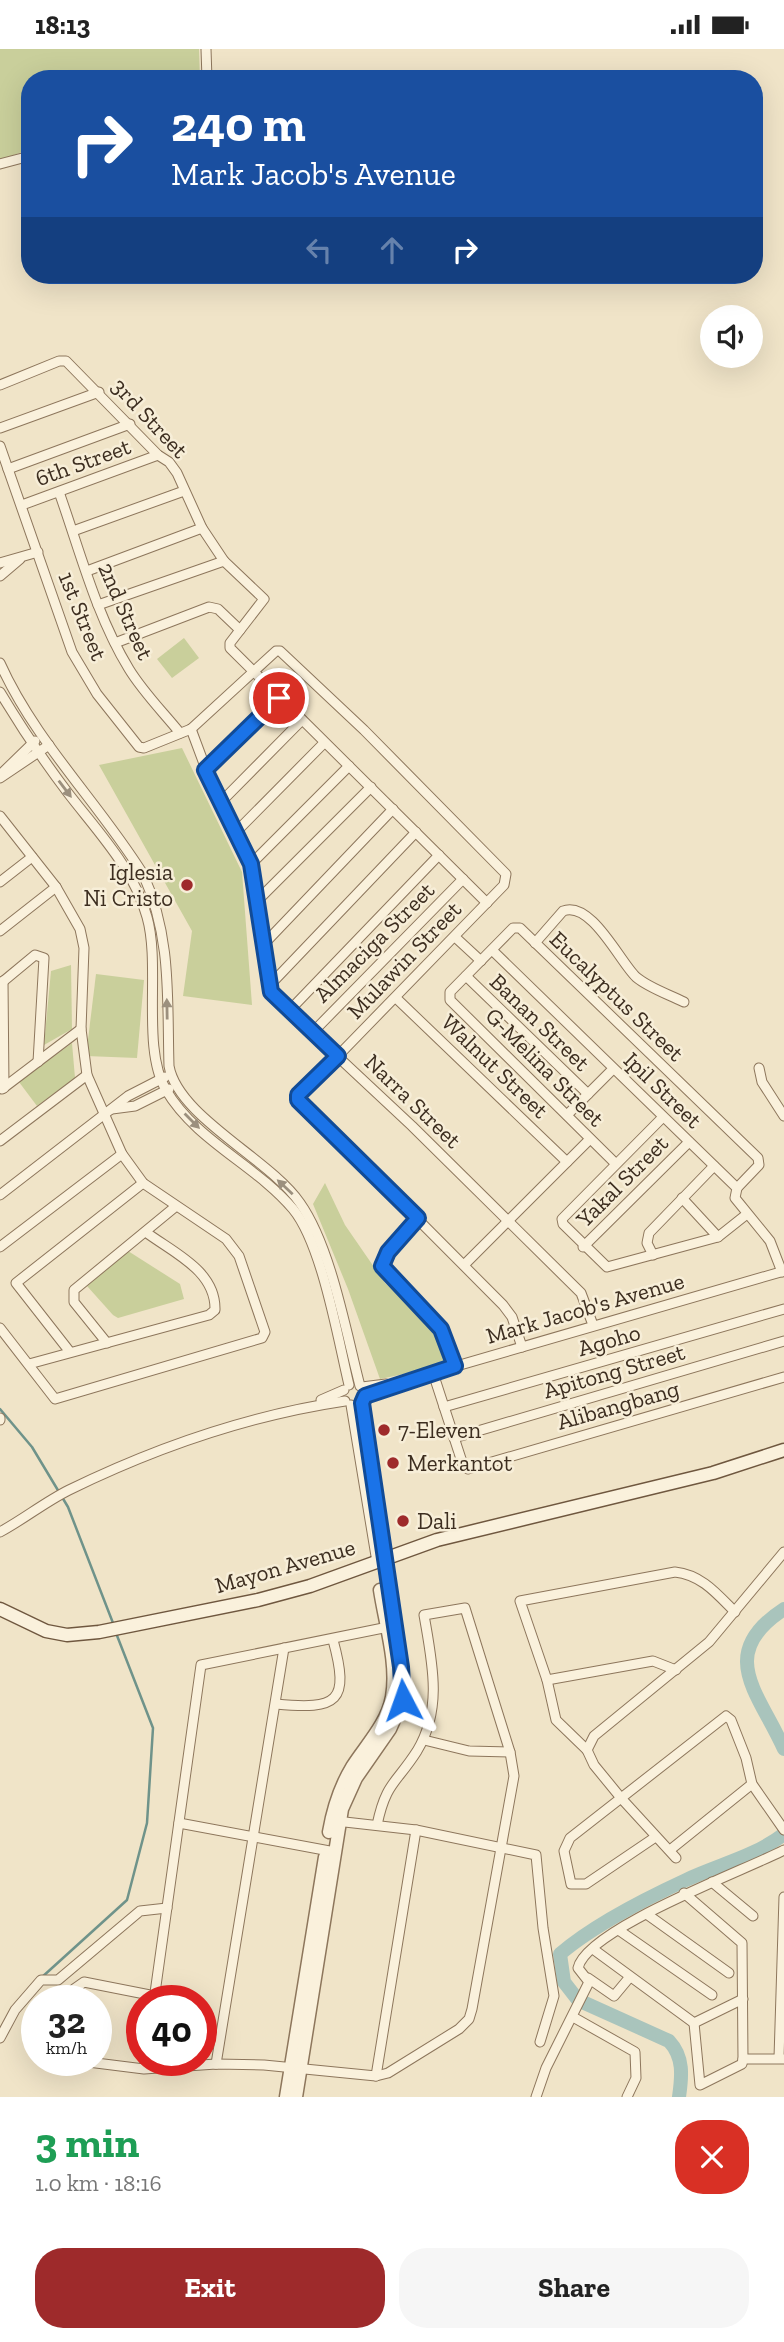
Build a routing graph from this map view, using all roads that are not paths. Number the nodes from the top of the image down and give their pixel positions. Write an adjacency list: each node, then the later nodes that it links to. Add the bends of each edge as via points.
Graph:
1 (206, 49): 2 (street)
2 (207, 70)
3 (21, 158): 4 (street)
4 (0, 164)
5 (0, 385): 6 (street, 3rd Street, via 63,360)
6 (99, 391): 7 (street, 3rd Street); 8 (street)
7 (130, 424): 10 (street, 3rd Street); 11 (street)
8 (0, 428)
9 (0, 446): 11 (street, 1st Street)
10 (158, 455): 12 (street, 3rd Street, via 169,462); 13 (street, 6th Street)
11 (8, 469): 14 (street, 1st Street)
12 (184, 491): 15 (street, 3rd Street); 16 (street)
13 (60, 492): 14 (street, 6th Street); 16 (street, 2nd Street)
14 (22, 505): 17 (street, 1st Street)
15 (202, 528): 19 (street, 3rd Street); 21 (street)
16 (73, 531): 21 (street, 2nd Street)
17 (38, 552): 18 (street); 32 (street, 1st Street, via 72,652 109,711 141,748)
18 (20, 559): 20 (street); 22 (street)
19 (224, 561): 23 (street); 24 (street, 3rd Street, via 264,599)
20 (0, 563)
21 (87, 571): 23 (street, 2nd Street)
22 (0, 576)
23 (98, 605): 25 (street, 2nd Street)
24 (240, 630): 25 (street, via 218,609 209,607); 27 (street, via 229,646)
25 (115, 643): 32 (street, 2nd Street, via 130,671)
26 (0, 663): 33 (street)
27 (255, 673): 29 (street); 31 (street); 55 (street, Mulawin Street, via 280,651 488,854 506,877)
28 (0, 692): 35 (street)
29 (279, 698): 30 (street); 39 (street)
30 (302, 720): 34 (street); 42 (street)
31 (191, 729): 32 (street); 39 (street)
32 (180, 733)
33 (41, 736): 35 (street); 36 (street)
34 (324, 743): 38 (street); 47 (street)
35 (31, 744): 37 (street); 40 (street)
36 (49, 745): 37 (street); 76 (street, one-way to 36, via 165,938 155,899 129,852)
37 (38, 753): 40 (street); 76 (street, one-way to 76, via 115,852 139,894 152,944 156,1058)
38 (349, 766): 41 (street); 50 (street)
39 (205, 770): 42 (street)
40 (0, 776)
41 (371, 787): 43 (street); 54 (street)
42 (219, 804): 47 (street)
43 (393, 809): 46 (street); 59 (street)
44 (0, 816): 45 (street)
45 (4, 828): 49 (street)
46 (416, 832): 48 (street); 64 (street)
47 (235, 834): 50 (street)
48 (439, 855): 51 (street); 68 (street)
49 (32, 857): 52 (street); 53 (street)
50 (251, 864): 54 (street)
51 (463, 879): 55 (street); 70 (street, Almaciga Street)
52 (0, 882)
53 (57, 887): 56 (street); 69 (street, via 82,938)
54 (258, 900): 59 (street)
55 (487, 902): 57 (street, Mulawin Street)
56 (0, 931)
57 (455, 937): 61 (street); 66 (street, Mulawin Street)
58 (535, 943): 60 (street, Eucalyptus Street, via 515,927); 67 (street, via 563,911 578,911 608,937 637,977); 92 (street, Eucalyptus Street, via 760,1162)
59 (264, 944): 64 (street)
60 (492, 950): 61 (street, Eucalyptus Street); 74 (street, Ipil Street)
61 (481, 961): 62 (street, Eucalyptus Street)
62 (466, 977): 65 (street, Eucalyptus Street); 79 (street, Banan Street)
63 (2, 982): 72 (street, via 35,955 44,958); 78 (street)
64 (269, 986): 68 (street, Narra Street)
65 (449, 997): 81 (street, G-Melina Street)
66 (396, 998): 71 (street, Mulawin Street); 88 (street, Walnut Street)
67 (684, 1002)
68 (289, 1011): 70 (street, Narra Street)
69 (81, 1029): 72 (street); 75 (street)
70 (312, 1033): 71 (street, Narra Street)
71 (338, 1056): 97 (street, Mulawin Street, via 297,1098); 98 (street, Narra Street)
72 (38, 1062): 78 (street)
73 (759, 1068): 82 (street, via 762,1082)
74 (613, 1069): 79 (street); 83 (street, Ipil Street)
75 (87, 1075): 80 (street); 85 (street)
76 (166, 1077): 77 (street); 80 (street)
77 (171, 1088): 80 (street, via 135,1106); 117 (street, one-way to 117, via 205,1134 254,1172 300,1219 318,1263); 118 (street, one-way to 77, via 322,1249 306,1212 292,1193)
78 (2, 1089)
79 (587, 1094): 81 (street)
80 (107, 1112): 87 (street); 93 (street)
81 (567, 1115): 84 (street, G-Melina Street)
82 (784, 1116)
83 (663, 1117): 86 (street, Ipil Street); 89 (street)
84 (590, 1139): 88 (street); 89 (street, G-Melina Street)
85 (0, 1141)
86 (689, 1142): 90 (street, Ipil Street); 102 (street, Yakal Street)
87 (122, 1154): 91 (street); 101 (street)
88 (567, 1163): 98 (street)
89 (615, 1163): 102 (street, via 562,1219)
90 (715, 1166): 92 (street, Ipil Street); 94 (street)
91 (143, 1183): 95 (street); 112 (street, via 16,1283)
92 (737, 1188): 96 (street, Ipil Street, via 735,1198)
93 (0, 1195)
94 (682, 1198): 100 (street); 103 (street, via 647,1236)
95 (175, 1207): 99 (street); 113 (street, via 226,1239 239,1256 265,1332 262,1338 55,1399)
96 (747, 1214): 100 (street); 105 (street, Ipil Street, via 770,1241)
97 (418, 1218): 104 (street); 114 (street, via 388,1252 382,1266 441,1329)
98 (509, 1222): 104 (street); 107 (street, Narra Street, via 581,1293)
99 (146, 1233): 110 (street, via 74,1290 74,1302); 110 (street, via 203,1274 215,1310)
100 (718, 1237): 103 (street)
101 (0, 1247)
102 (583, 1247): 103 (street, via 607,1267)
103 (653, 1255)
104 (464, 1265): 111 (street, via 512,1317)
105 (783, 1271): 107 (street, Mark Jacob's Avenue)
106 (784, 1309): 121 (street, Agoho)
107 (593, 1325): 111 (street, Mark Jacob's Avenue)
108 (0, 1328): 113 (street)
109 (784, 1341): 122 (street, Apitong Street)
110 (107, 1343): 112 (street)
111 (522, 1347): 114 (street, Mark Jacob's Avenue)
112 (69, 1352): 113 (street)
113 (29, 1364)
114 (455, 1366): 115 (street, Mark Jacob's Avenue)
115 (433, 1373): 118 (street, Mark Jacob's Avenue); 121 (street)
116 (784, 1377): 122 (street, Alibangbang, via 467,1469)
117 (347, 1388): 118 (street); 119 (street); 120 (street)
118 (362, 1393): 119 (street); 126 (street)
119 (348, 1403): 120 (street); 126 (street)
120 (306, 1407): 124 (street, via 150,1455 67,1491)
121 (444, 1407): 122 (street)
122 (454, 1438)
123 (784, 1450): 126 (main road, Mayon Avenue, via 713,1473 460,1534)
124 (0, 1532)
125 (784, 1552): 128 (street)
126 (380, 1561): 127 (main road, Mayon Avenue, via 279,1595 99,1632 52,1633); 129 (main road)
127 (0, 1609)
128 (735, 1612): 132 (street); 133 (street, via 705,1582 675,1572 520,1601)
129 (390, 1626): 130 (street); 140 (main road, via 403,1700)
130 (333, 1640): 131 (street); 134 (street, via 341,1670 341,1686 334,1699 322,1705)
131 (284, 1647): 134 (street); 141 (street, via 201,1665)
132 (676, 1670): 133 (street, via 653,1661); 136 (street, via 594,1736)
133 (547, 1680): 136 (street, via 556,1720)
134 (276, 1704): 145 (street)
135 (424, 1740): 137 (street, via 469,1751); 137 (street, via 433,1712 434,1682 424,1615 461,1607 468,1612); 142 (street, via 383,1796)
136 (587, 1750): 139 (street)
137 (510, 1752): 147 (street, via 514,1776)
138 (752, 1783): 139 (street, via 726,1716); 143 (street); 148 (street)
139 (621, 1798): 146 (street); 146 (street, via 566,1845 571,1884 586,1884)
140 (335, 1821): 142 (street); 150 (main road)
141 (179, 1823): 145 (street); 155 (street)
142 (377, 1825): 144 (street)
143 (782, 1828)
144 (416, 1830): 147 (street); 177 (street)
145 (253, 1837): 150 (street); 172 (street)
146 (654, 1838): 148 (street)
147 (500, 1847): 171 (street, via 536,1855 538,1860 554,1996); 177 (street, via 468,2019 406,2063)
148 (670, 1850): 151 (street)
149 (784, 1850): 152 (street)
150 (331, 1852): 176 (main road)
151 (676, 1858)
152 (712, 1882): 153 (street); 157 (street)
153 (684, 1893): 156 (street); 167 (street, via 742,1943)
154 (784, 1897): 174 (street)
155 (167, 1908): 165 (street); 170 (street, via 140,1911 58,1980 41,1980 15,2010)
156 (648, 1915): 158 (street); 160 (street)
157 (753, 1916)
158 (620, 1931): 159 (street); 166 (street)
159 (593, 1949): 161 (street); 162 (street, via 578,1968)
160 (729, 1973)
161 (629, 1978): 162 (street, via 614,1996); 169 (street)
162 (588, 1980): 168 (street)
163 (80, 1985): 164 (street)
164 (97, 1985)
165 (157, 1985)
166 (712, 1995)
167 (743, 1999): 169 (street); 173 (street)
168 (575, 2015): 180 (street); 181 (street, via 635,2052 636,2078)
169 (694, 2023): 173 (street, via 700,2085 735,2068)
170 (0, 2038)
171 (540, 2042)
172 (217, 2058)
173 (743, 2059): 174 (street)
174 (781, 2059)
175 (217, 2064): 176 (street)
176 (296, 2067): 177 (street); 178 (main road); 179 (main road)
177 (376, 2076)
178 (286, 2097)
179 (296, 2097)
180 (536, 2097)
181 (627, 2097)

